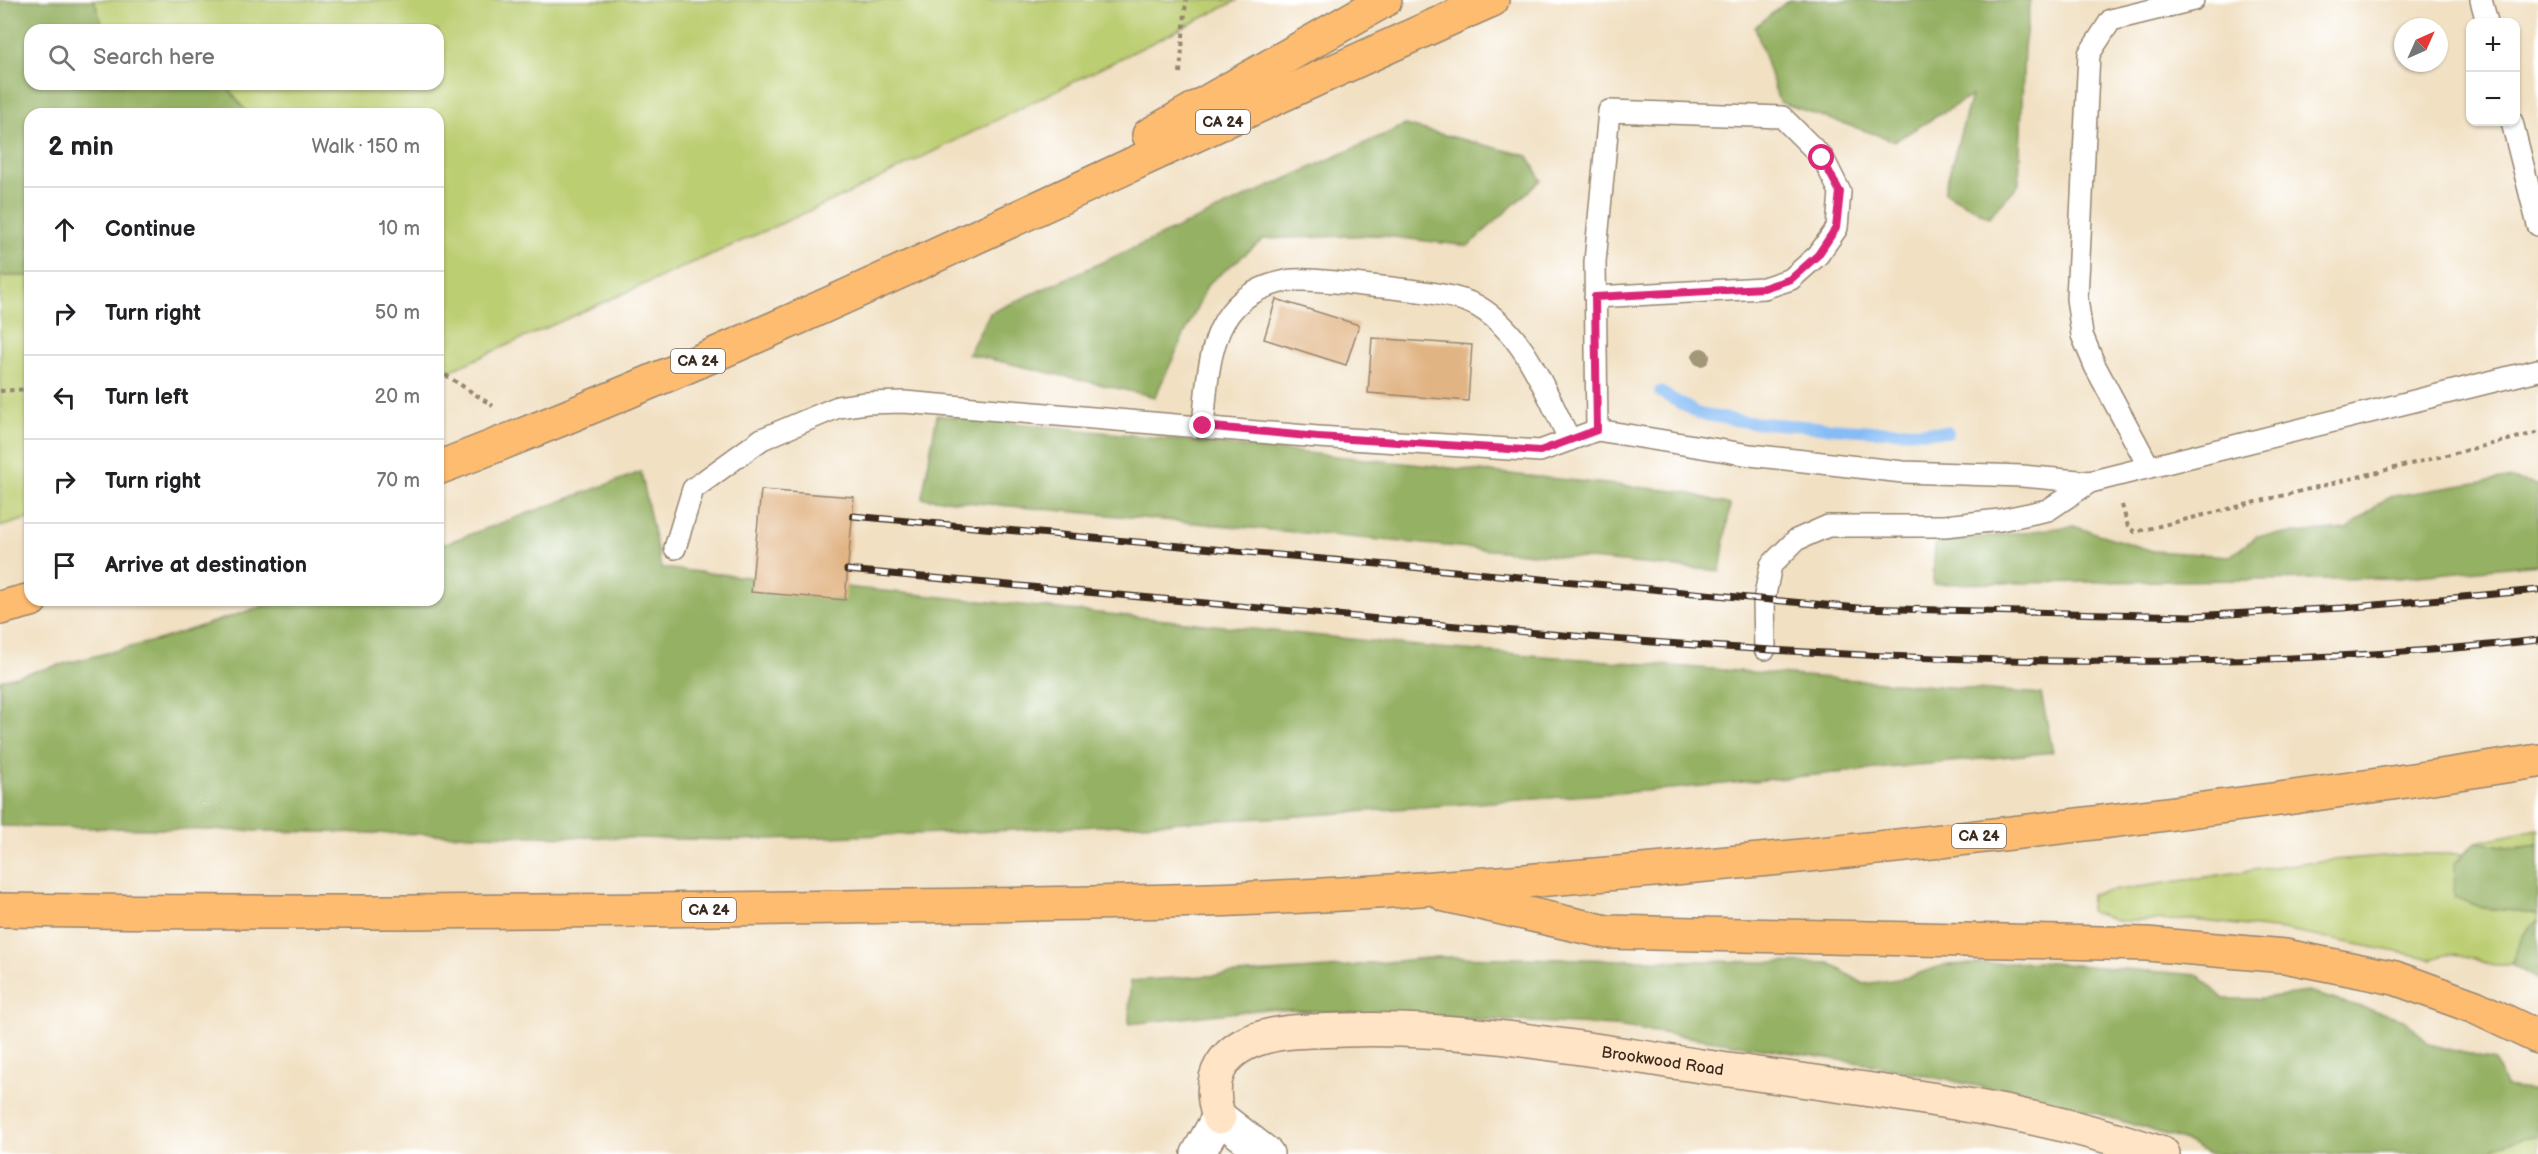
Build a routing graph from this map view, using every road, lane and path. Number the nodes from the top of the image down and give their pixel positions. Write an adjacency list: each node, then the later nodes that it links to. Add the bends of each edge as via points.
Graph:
1 (1186, 0): 7 (path)
2 (1385, 0): 7 (highway)
3 (1492, 0): 10 (highway, CA 24)
4 (2193, 0): 22 (lane, via 2111,20 2089,54 2077,298 2082,335)
5 (2481, 0): 6 (lane)
6 (2486, 18)
7 (1176, 119): 10 (highway)
8 (2513, 126): 9 (lane)
9 (2538, 225)
10 (954, 245): 18 (highway, CA 24)
11 (1595, 297): 11 (lane, via 1609,111 1782,117 1822,158 1840,192 1836,228 1818,255 1791,279 1764,288); 17 (lane)
12 (2538, 370): 22 (lane)
13 (444, 374): 18 (path)
14 (24, 389): 15 (path)
15 (0, 391)
16 (1203, 426): 20 (lane, via 1540,451); 20 (lane, via 1218,328 1243,296 1287,280 1406,289 1478,306 1507,330 1530,360); 25 (lane, via 904,402 838,407 762,439 693,489)
17 (1597, 430): 20 (lane); 23 (lane, via 1750,455 1904,472)
18 (532, 431): 21 (highway, CA 24)
19 (2538, 436): 24 (path, via 2536,433)
20 (1570, 440)
21 (444, 466)
22 (2149, 467): 23 (lane)
23 (2090, 482): 28 (lane, via 2048,510 2000,520 1945,526 1828,526 1796,540 1771,565 1764,600)
24 (2135, 532)
25 (675, 548)
26 (24, 602): 27 (highway)
27 (0, 608)
28 (1765, 649)
29 (2538, 761): 30 (highway, CA 24, via 2085,824)
30 (1417, 889): 31 (highway, CA 24, via 1138,902 633,911); 32 (highway, via 1607,932 2147,944 2285,956 2395,978 2475,1007)
31 (0, 910)
32 (2538, 1037)
33 (1218, 1118): 34 (street); 35 (street); 36 (street, Brookwood Road, via 1212,1092 1218,1072 1226,1057 1241,1046 1285,1033 1391,1028 1518,1038 1996,1111 2118,1138)
34 (1198, 1154)
35 (1267, 1154)
36 (2163, 1154)

